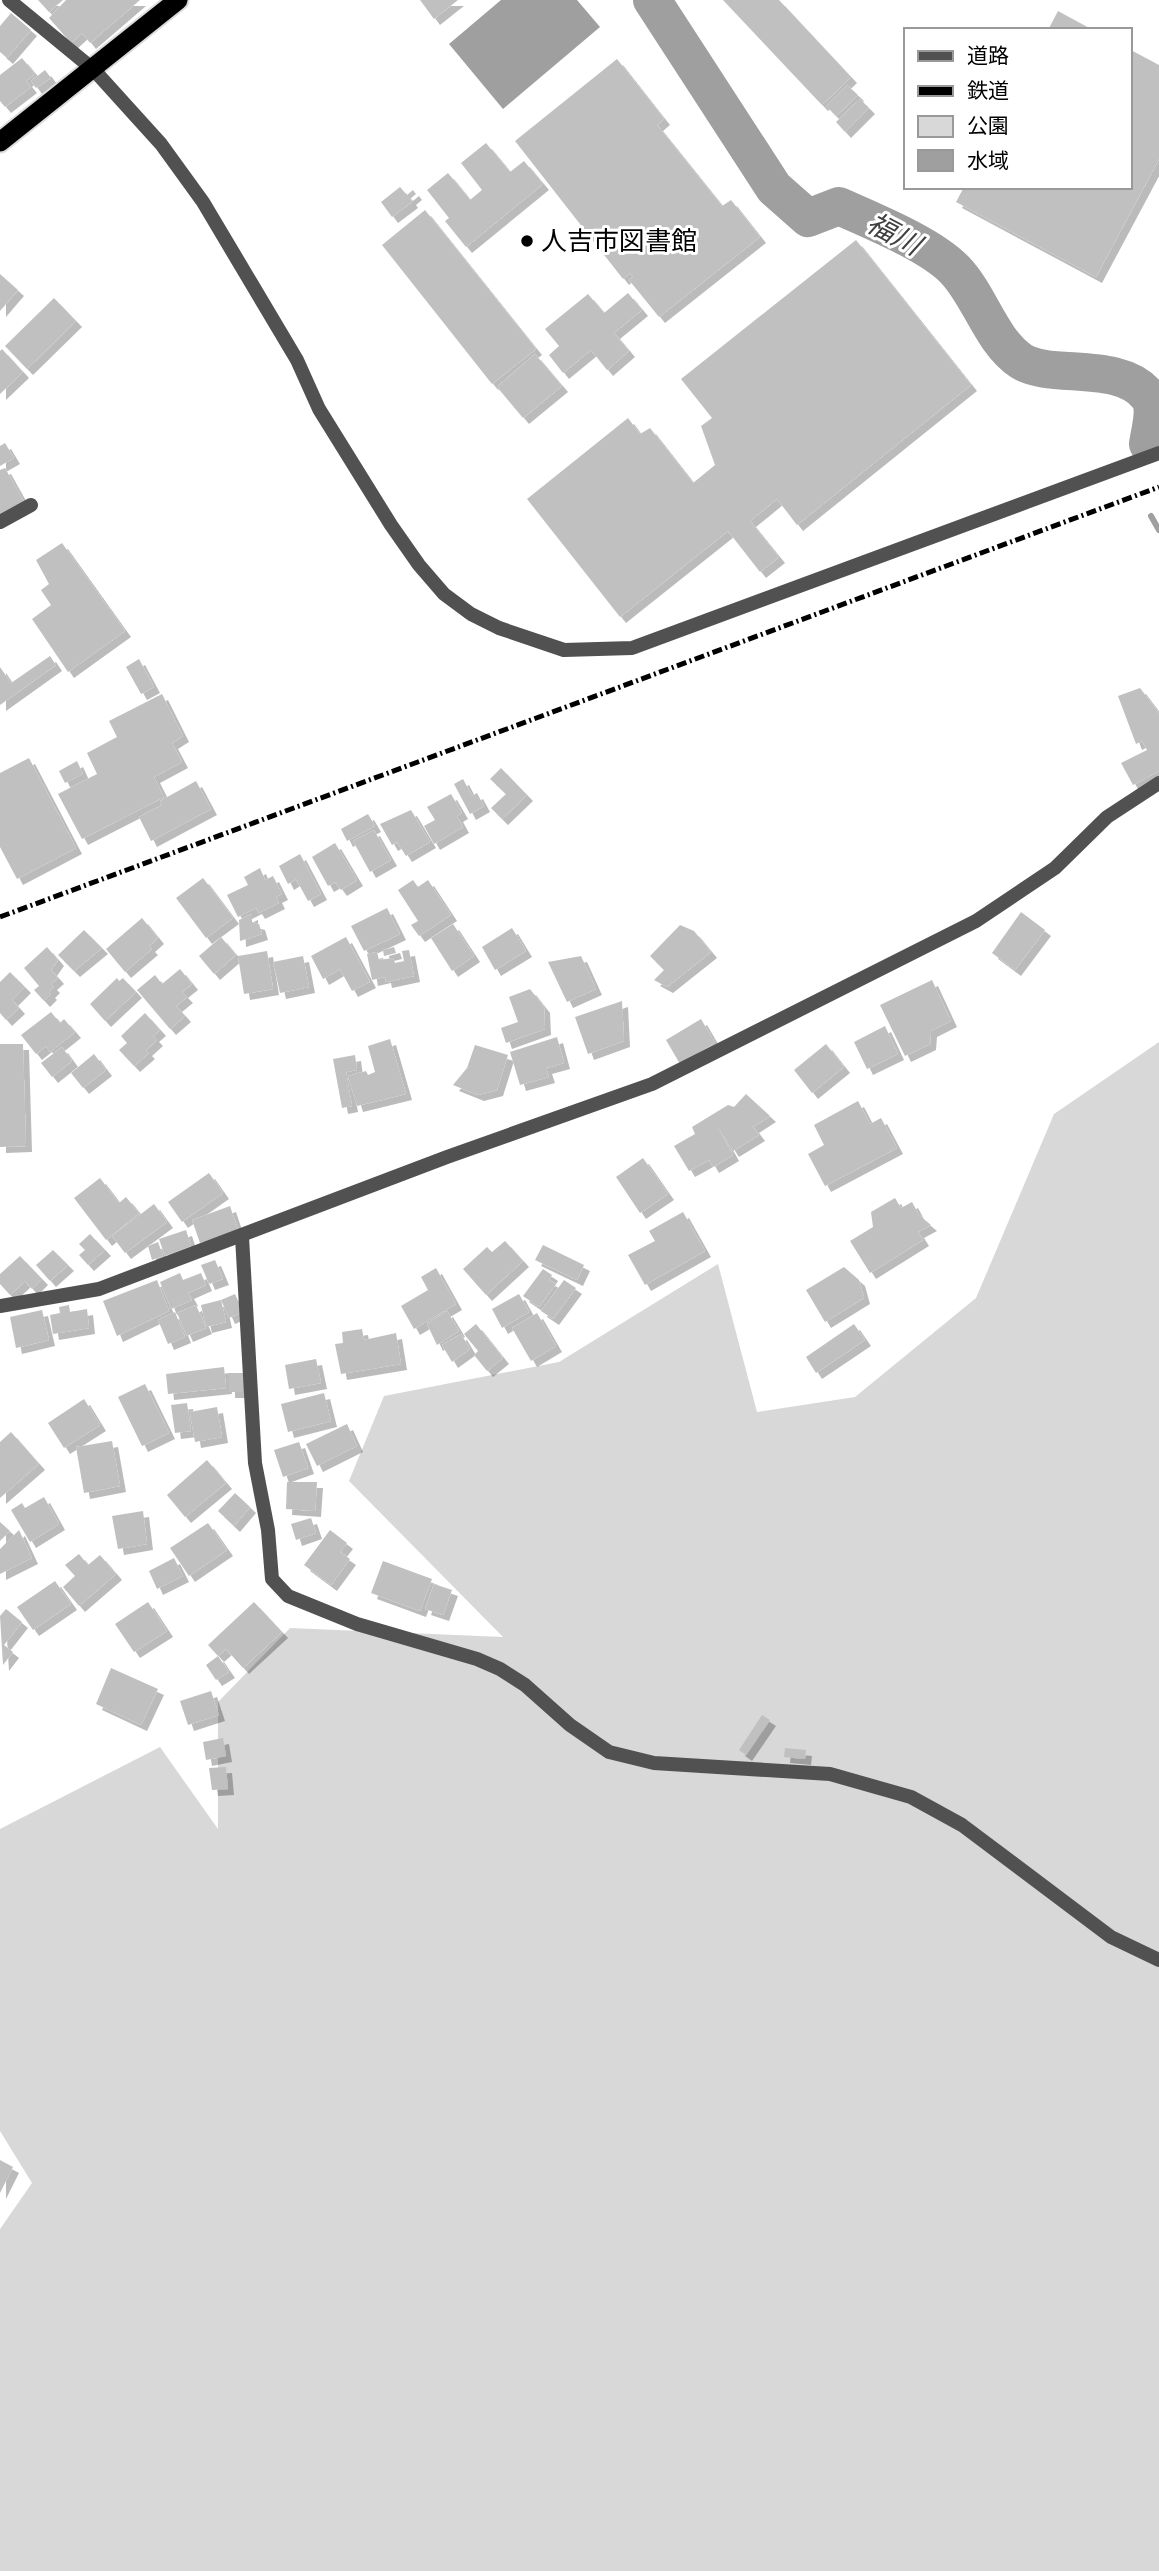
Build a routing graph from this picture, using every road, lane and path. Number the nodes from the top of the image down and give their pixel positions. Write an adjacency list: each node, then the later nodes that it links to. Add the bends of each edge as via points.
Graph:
1 (9, 0): 3 (street)
2 (178, 0): 3 (highway)
3 (94, 70): 4 (highway); 5 (street, via 161,144 203,202 297,360 319,409 419,565 443,594 471,614 530,640 564,650 632,648)
4 (0, 142)
5 (1159, 453)
6 (32, 505): 7 (street)
7 (0, 522)
8 (1159, 783): 9 (street, via 1108,817 1055,868 976,921 802,1011 652,1084)
9 (242, 1237): 10 (street, via 99,1289); 11 (street, via 255,1463 272,1579 288,1596 357,1624 499,1669 609,1752 654,1763 830,1774 911,1797 962,1825 1111,1937)
10 (0, 1306)
11 (1159, 1960)

